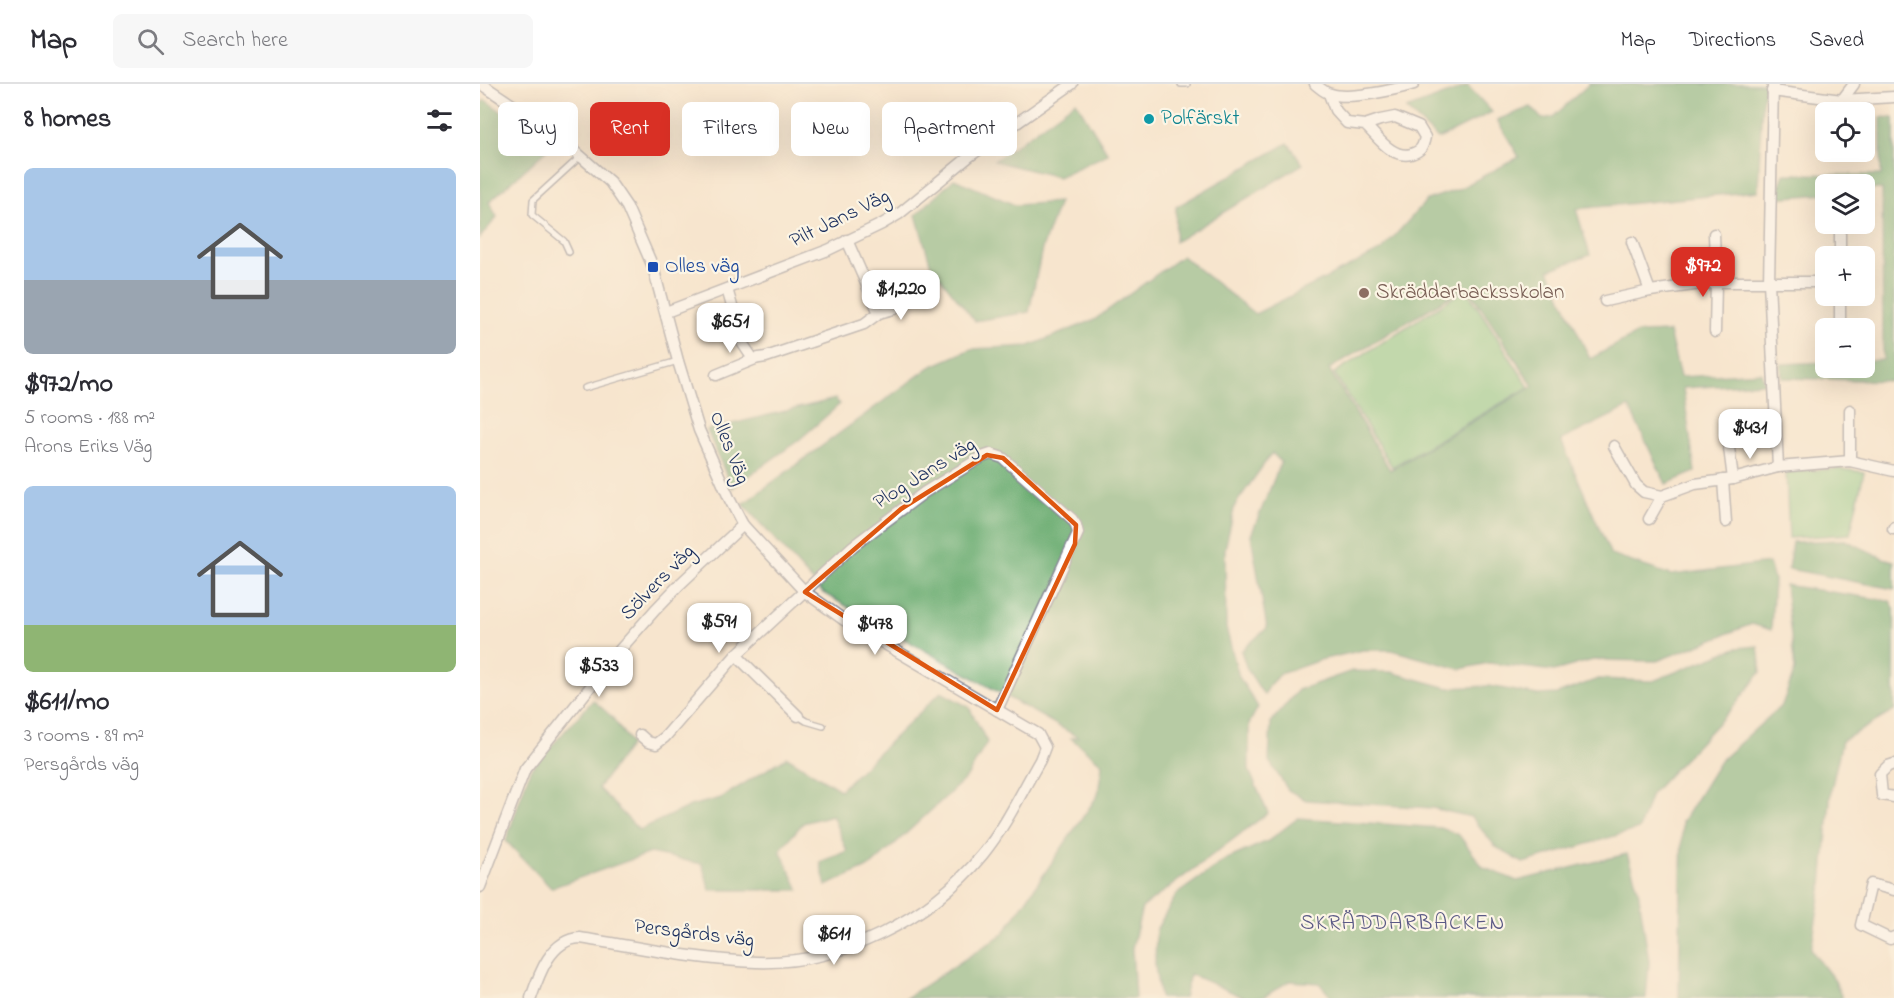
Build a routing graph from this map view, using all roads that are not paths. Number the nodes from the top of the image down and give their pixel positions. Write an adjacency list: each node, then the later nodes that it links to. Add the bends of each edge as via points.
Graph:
1 (481, 84): 13 (street, Olles Väg, via 552,131)
2 (1071, 84): 15 (street, Pilt Jans Väg, via 970,156 899,214)
3 (1181, 84): 4 (lane)
4 (1187, 84)
5 (1315, 84): 9 (street)
6 (1414, 84): 9 (street, via 1372,93)
7 (1854, 84): 11 (street)
8 (1772, 88): 11 (street); 19 (street)
9 (1329, 94): 12 (street, via 1335,110 1347,123)
10 (1894, 97): 11 (street)
11 (1842, 100)
12 (1365, 125): 12 (street, via 1395,117 1419,127 1425,138 1423,147 1400,156)
13 (581, 156): 17 (lane, via 533,200 531,215 564,241); 25 (street, Olles Väg, via 610,183 627,207 653,267)
14 (1714, 234): 18 (street)
15 (847, 240): 21 (street, Pilt Jans Väg); 26 (street)
16 (1632, 242): 22 (street)
17 (569, 252)
18 (1716, 282): 19 (street); 22 (street); 27 (street)
19 (1769, 282): 20 (street); 36 (street)
20 (1815, 282)
21 (727, 289): 25 (street, Pilt Jans Väg); 28 (street, via 743,344)
22 (1650, 291): 24 (street)
23 (911, 299): 26 (street)
24 (1605, 301)
25 (666, 312): 29 (street, Olles Väg)
26 (879, 313): 28 (street, via 864,324)
27 (1715, 332)
28 (756, 358): 30 (street)
29 (678, 361): 31 (lane); 42 (street, Olles Väg, via 699,430)
30 (716, 375)
31 (585, 388)
32 (1850, 410): 35 (street)
33 (1726, 424): 38 (street)
34 (1614, 446): 39 (street, via 1636,486)
35 (1850, 461): 36 (street); 37 (street)
36 (1778, 467): 38 (street)
37 (1894, 471)
38 (1728, 480): 39 (street, via 1695,484); 41 (street)
39 (1662, 496): 40 (street)
40 (1649, 519)
41 (1726, 522)
42 (743, 525): 43 (street, Olles Väg); 52 (street, Sölvers väg, via 655,610 525,769)
43 (805, 592): 44 (street); 45 (street, Olles Väg, via 869,636); 45 (street, Plog Jans väg, via 853,546 925,492 987,455 1003,458 1072,519 1078,533)
44 (736, 656): 46 (street); 48 (street, via 665,737 656,744)
45 (997, 710): 49 (street, Olles Väg, via 1038,734)
46 (798, 716): 47 (lane)
47 (823, 726)
48 (640, 735)
49 (1045, 747): 55 (street, Persgårds väg, via 984,853 925,909 875,936 812,958 758,962 568,938 555,948 537,978)
50 (1894, 764): 51 (street, via 1880,774 1882,795)
51 (1894, 798)
52 (480, 887)
53 (1894, 890): 54 (street, via 1871,884 1861,925 1890,939)
54 (1894, 937)
55 (531, 998)

